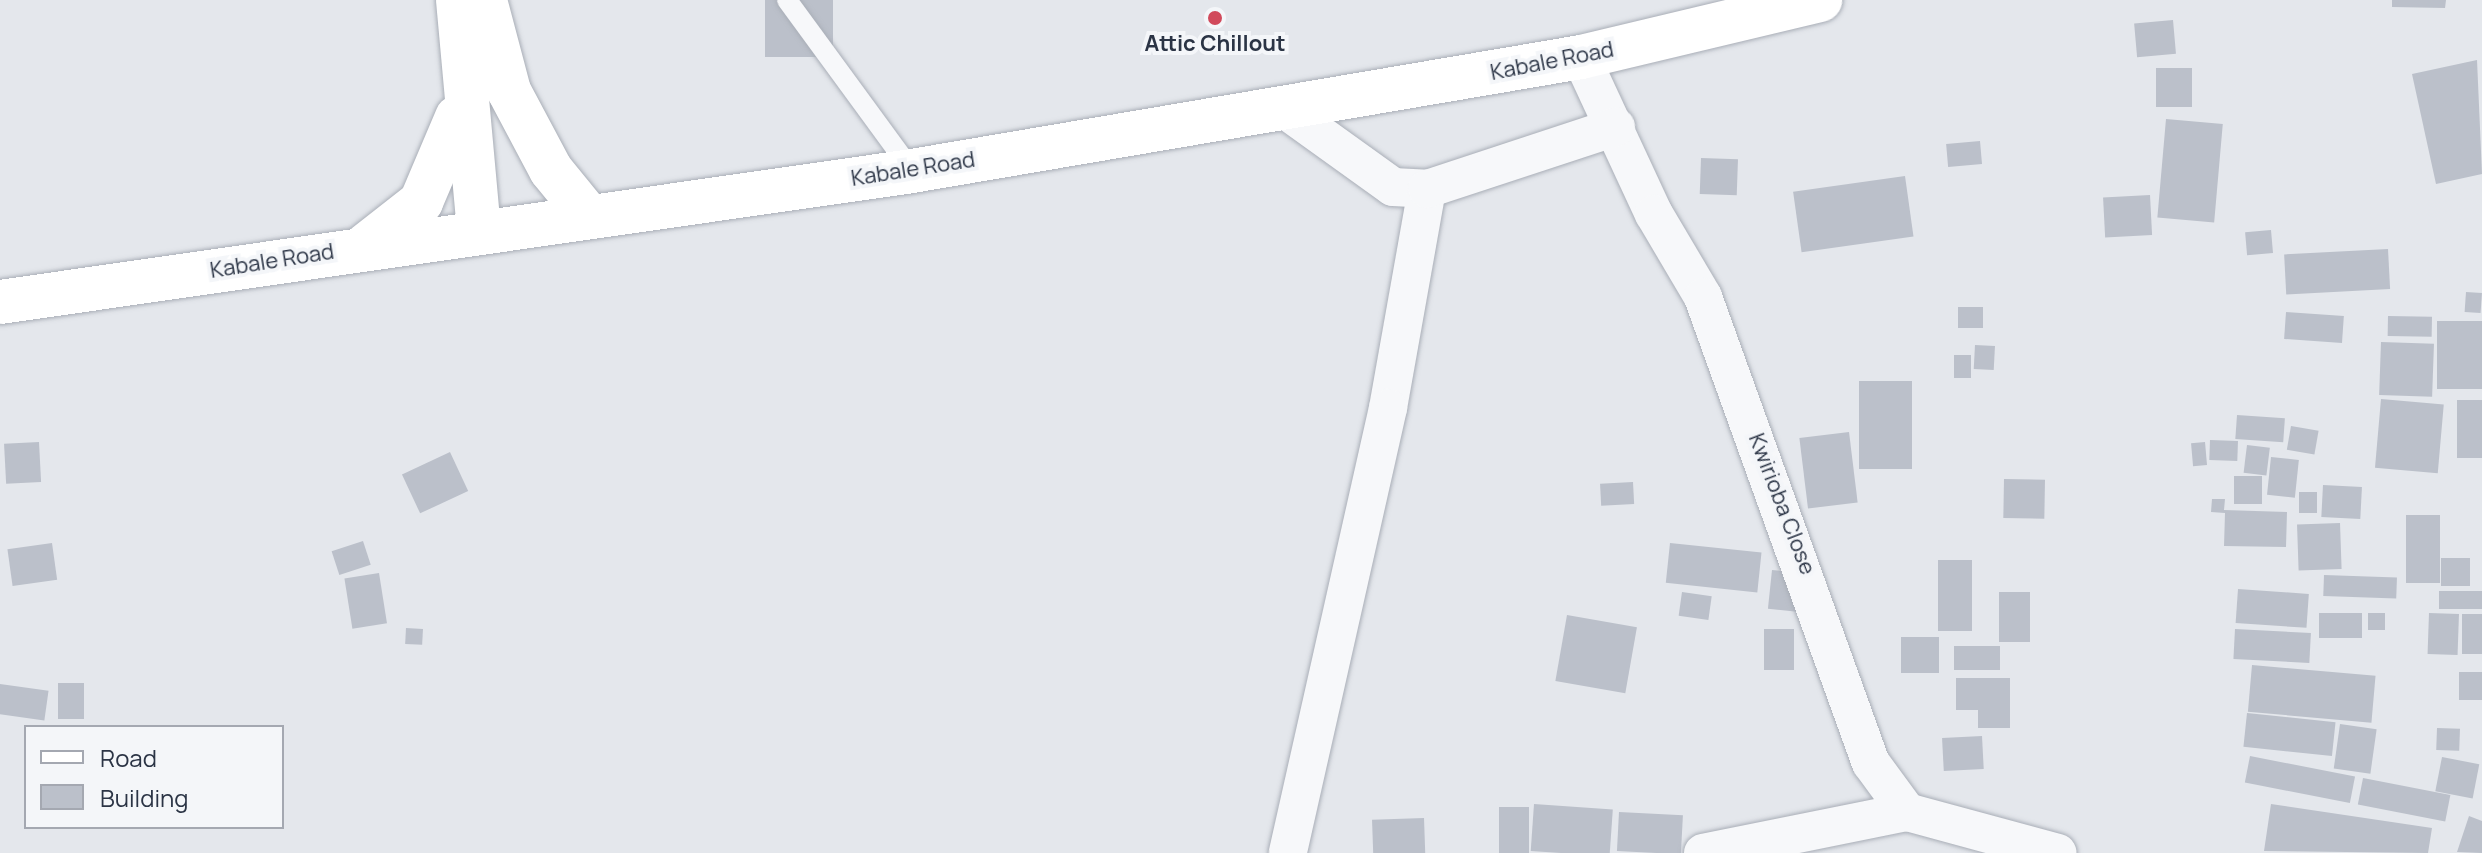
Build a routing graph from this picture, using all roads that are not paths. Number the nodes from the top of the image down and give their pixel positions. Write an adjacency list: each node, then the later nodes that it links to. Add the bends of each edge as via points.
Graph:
1 (458, 0): 6 (main road)
2 (485, 0): 11 (main road, via 509,91 551,170)
3 (787, 0): 9 (lane)
4 (1820, 0): 5 (main road, Kabale Road)
5 (1581, 57): 7 (main road, Kabale Road); 8 (street, Kwirioba Close)
6 (463, 88): 12 (main road); 13 (main road, via 432,186 401,221)
7 (1283, 108): 9 (main road, Kabale Road); 10 (street, via 1393,187)
8 (1616, 127): 10 (street); 15 (street, Kwirioba Close, via 1654,214 1703,297 1871,763)
9 (912, 171): 11 (main road, Kabale Road)
10 (1427, 189): 16 (street, via 1388,408)
11 (587, 214): 12 (main road, Kabale Road)
12 (479, 232): 13 (main road, Kabale Road)
13 (364, 247): 14 (main road, Kabale Road)
14 (0, 302)
15 (1907, 812): 17 (street); 18 (street)
16 (1288, 853)
17 (1703, 853)
18 (2058, 853)

